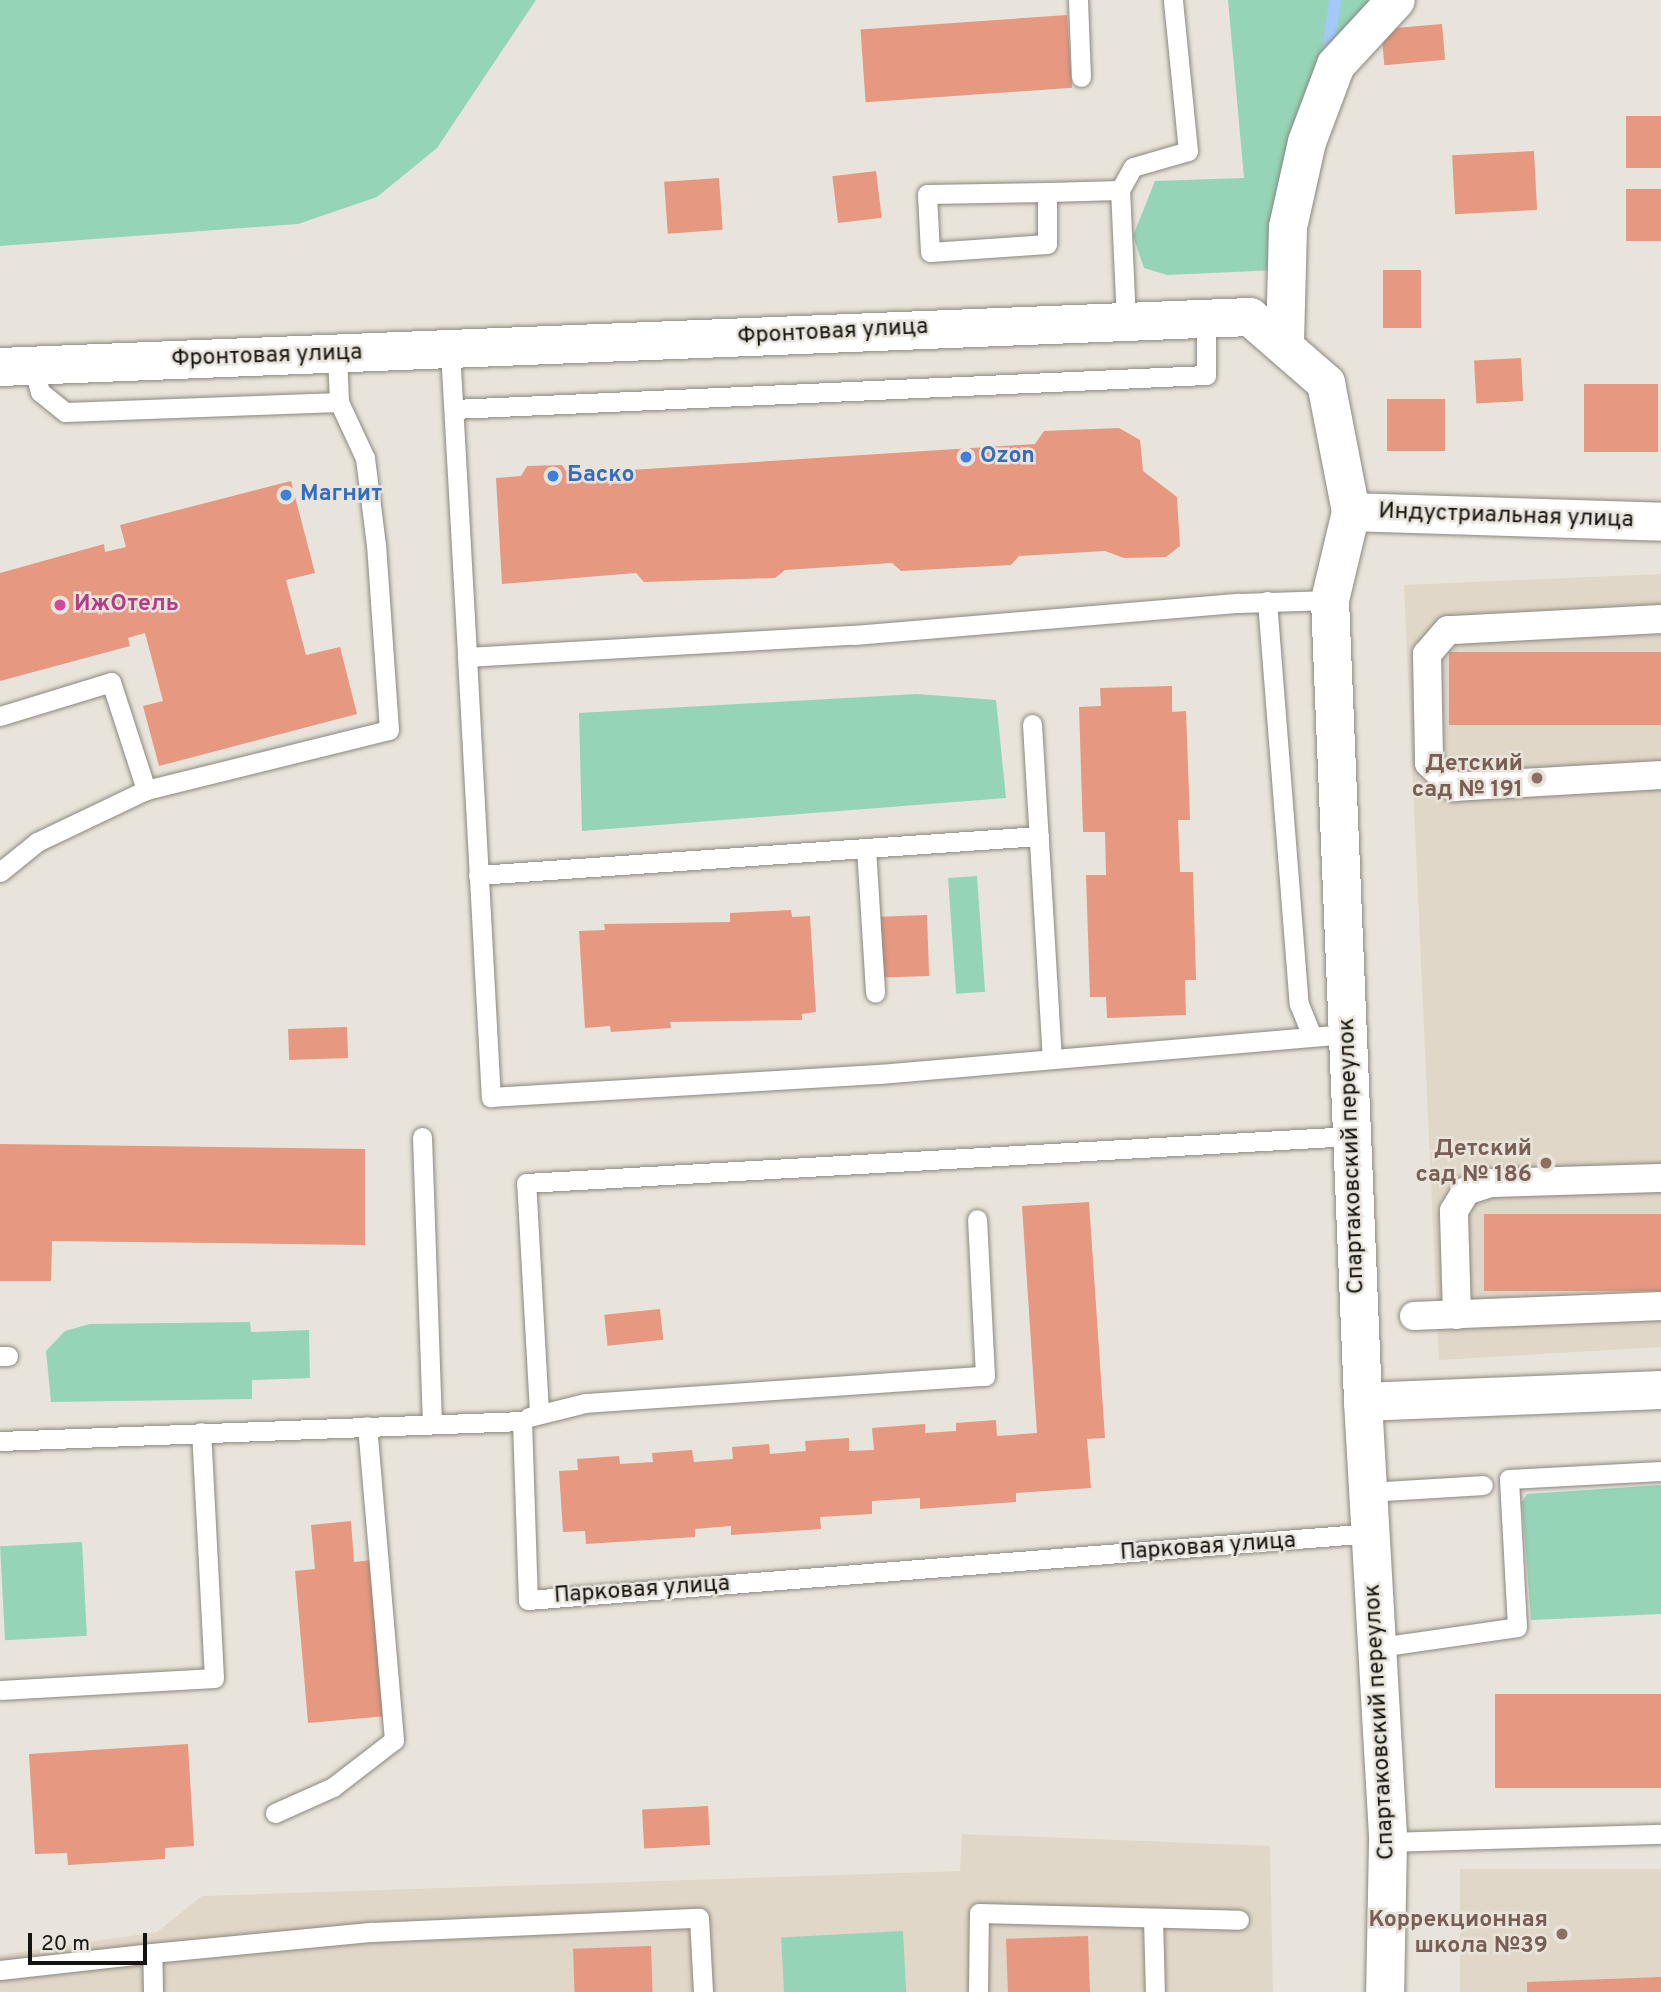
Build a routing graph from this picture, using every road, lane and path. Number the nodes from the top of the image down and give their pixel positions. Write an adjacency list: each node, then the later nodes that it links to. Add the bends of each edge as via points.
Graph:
1 (1078, 0): 4 (lane)
2 (1173, 0): 5 (lane, via 1188,151 1133,167)
3 (1396, 0): 9 (street, via 1336,65 1307,142 1288,227)
4 (1081, 77)
5 (1120, 190): 6 (lane); 8 (lane)
6 (1047, 192): 6 (lane, via 927,194 930,252 1047,244)
7 (1206, 318): 8 (street, Фронтовая улица); 9 (street, Фронтовая улица, via 1250,317); 14 (lane, via 1206,376)
8 (1126, 321): 10 (street, Фронтовая улица)
9 (1285, 342): 15 (street, Спартаковский переулок, via 1326,383)
10 (450, 350): 11 (street, Фронтовая улица); 14 (lane)
11 (337, 354): 12 (street, Фронтовая улица); 13 (lane)
12 (16, 367): 13 (lane, via 65,412)
13 (339, 402): 24 (lane, via 365,458 389,730)
14 (454, 409): 20 (lane)
15 (1351, 512): 16 (street, Индустриальная улица); 17 (street, Спартаковский переулок)
16 (1661, 522)
17 (1330, 600): 18 (lane); 30 (street, Спартаковский переулок)
18 (1267, 601): 20 (lane, via 854,635); 30 (lane, via 1299,1004)
19 (1661, 619): 23 (street, via 1448,629 1427,654 1429,763 1454,787)
20 (467, 657): 28 (lane)
21 (0, 716): 24 (lane, via 111,682)
22 (1032, 724): 25 (lane)
23 (1661, 775)
24 (146, 790): 27 (lane, via 37,842)
25 (1039, 836): 26 (lane); 31 (lane)
26 (866, 848): 28 (lane); 29 (lane)
27 (0, 872)
28 (478, 875): 31 (lane, via 491,1097 880,1074)
29 (875, 993)
30 (1330, 1035): 31 (lane); 32 (street, Спартаковский переулок)
31 (1052, 1056)
32 (1352, 1136): 40 (street, Спартаковский переулок); 41 (lane, via 526,1183)
33 (422, 1137): 42 (lane)
34 (1661, 1178): 37 (street, via 1490,1183 1466,1191 1454,1211)
35 (977, 1219): 41 (lane, via 985,1376 585,1403)
36 (1661, 1306): 37 (street)
37 (1457, 1315): 38 (street)
38 (1414, 1316)
39 (1661, 1390): 40 (street)
40 (1363, 1402): 48 (street, Спартаковский переулок)
41 (531, 1416): 42 (lane); 49 (lane, Парковая улица, via 528,1600)
42 (432, 1424): 43 (lane)
43 (367, 1426): 44 (lane); 52 (lane, via 394,1740 333,1787)
44 (201, 1432): 45 (lane); 51 (lane, via 214,1678)
45 (0, 1441)
46 (1661, 1471): 50 (lane, via 1509,1479 1517,1627)
47 (1483, 1485): 48 (lane)
48 (1368, 1492): 49 (street, Спартаковский переулок)
49 (1372, 1533): 50 (street, Спартаковский переулок)
50 (1379, 1647): 54 (street, Спартаковский переулок)
51 (1, 1690)
52 (275, 1814)
53 (1661, 1834): 54 (lane)
54 (1388, 1842): 63 (street, Спартаковский переулок)
55 (1153, 1918): 56 (lane); 61 (lane, via 979,1913); 62 (lane)
56 (1239, 1920)
57 (152, 1953): 58 (lane); 59 (lane); 60 (lane, via 372,1933 699,1918)
58 (0, 1970)
59 (153, 1992)
60 (703, 1992)
61 (978, 1992)
62 (1155, 1992)
63 (1385, 1992)

